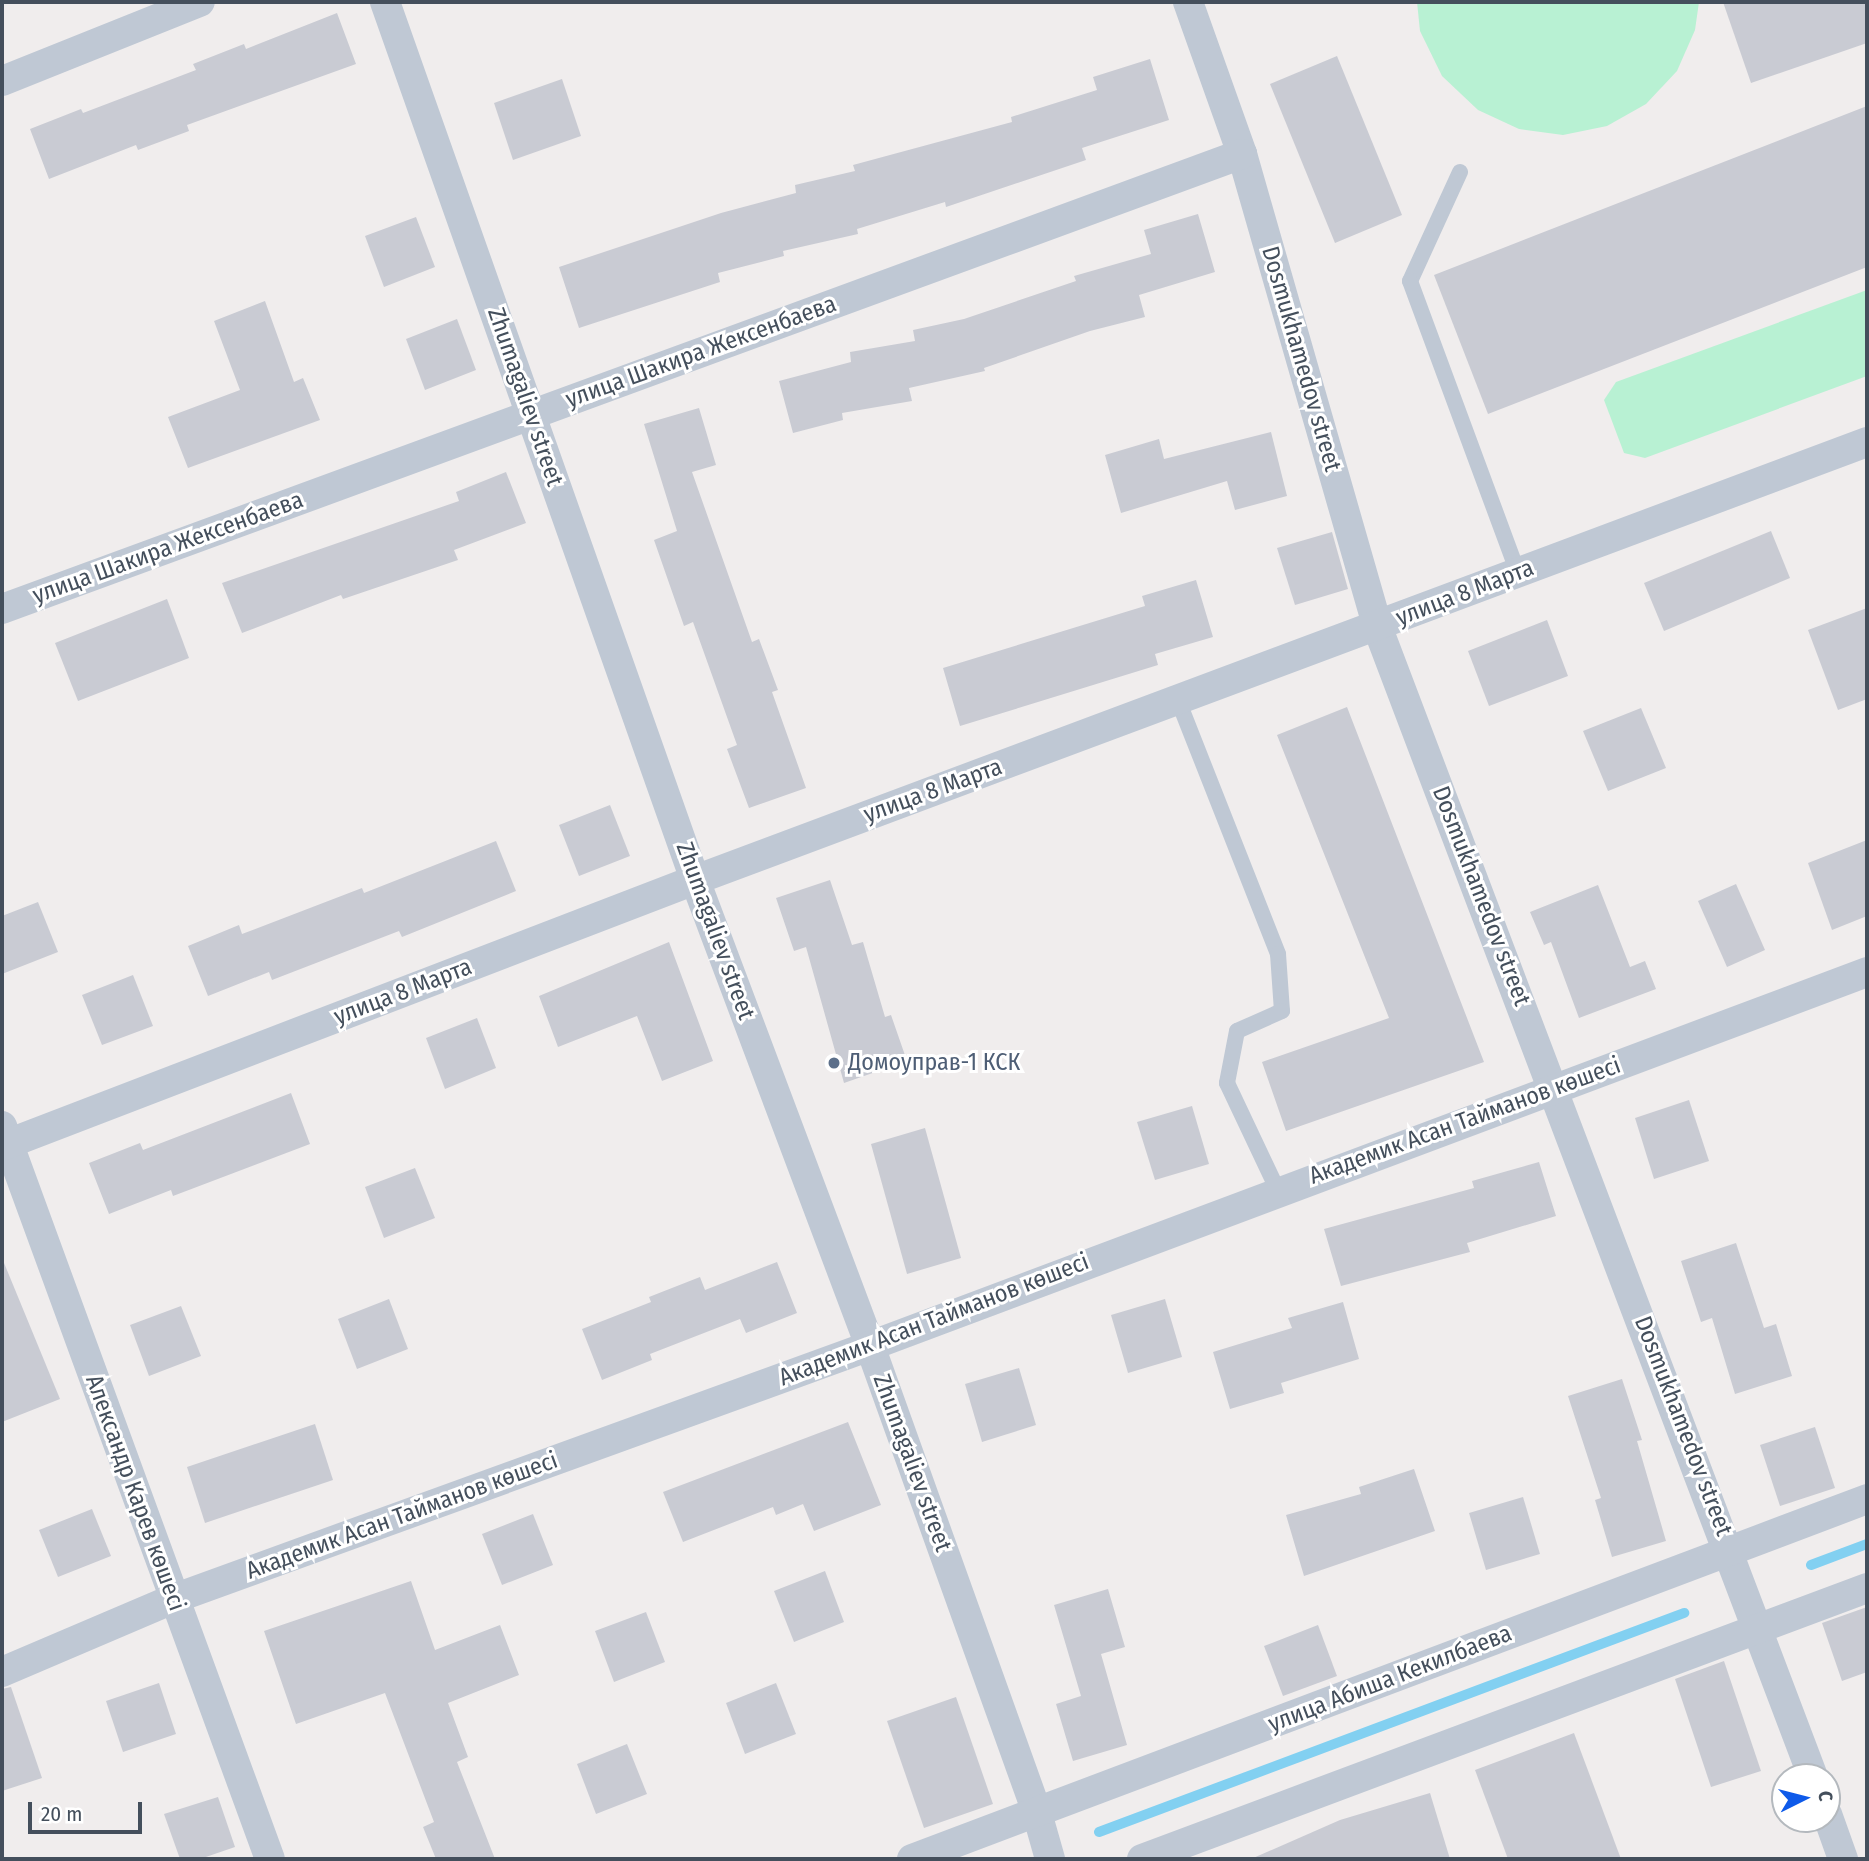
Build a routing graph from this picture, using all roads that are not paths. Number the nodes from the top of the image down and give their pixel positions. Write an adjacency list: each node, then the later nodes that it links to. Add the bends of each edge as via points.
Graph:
1 (200, 2): 4 (street)
2 (385, 2): 7 (street, Zhumagaliev street)
3 (1188, 2): 5 (street, Dosmukhamedov street)
4 (2, 81)
5 (1242, 154): 7 (street, улица Шакира Жексенбаева); 11 (street, Dosmukhamedov street)
6 (1460, 172): 9 (lane, via 1410,281)
7 (531, 414): 10 (street, улица Шакира Жексенбаева); 13 (street, Zhumagaliev street)
8 (1867, 442): 9 (street, улица 8 Марта)
9 (1518, 573): 11 (street, улица 8 Марта)
10 (2, 609)
11 (1377, 626): 12 (street, улица 8 Марта); 15 (street, Dosmukhamedov street)
12 (1178, 700): 13 (street, улица 8 Марта); 17 (lane, via 1278,954 1282,1011 1237,1031 1227,1083)
13 (695, 880): 16 (street, улица 8 Марта); 18 (street, Zhumagaliev street)
14 (1867, 972): 15 (street, Академик Асан Тайманов көшесі)
15 (1556, 1089): 17 (street, Академик Асан Тайманов көшесі); 20 (street, Dosmukhamedov street)
16 (4, 1139): 22 (street, Александр Карев көшесі)
17 (1277, 1189): 18 (street, Академик Асан Тайманов көшесі)
18 (870, 1346): 22 (street, Академик Асан Тайманов көшесі); 26 (street, Zhumagaliev street)
19 (1867, 1499): 20 (street, улица Абиша Кекилбаева)
20 (1730, 1550): 23 (street, Dosmukhamedov street); 26 (street, улица Абиша Кекилбаева)
21 (1867, 1588): 23 (street)
22 (173, 1599): 24 (street, Академик Асан Тайманов көшесі); 28 (street, Александр Карев көшесі)
23 (1759, 1629): 25 (street, Dosmukhamedov street); 31 (street)
24 (2, 1672)
25 (1808, 1763)
26 (1037, 1813): 29 (street, улица Абиша Кекилбаева); 30 (street, Zhumagaliev street)
27 (1834, 1833): 32 (street)
28 (270, 1859)
29 (912, 1859)
30 (1050, 1859)
31 (1142, 1859)
32 (1843, 1859)

